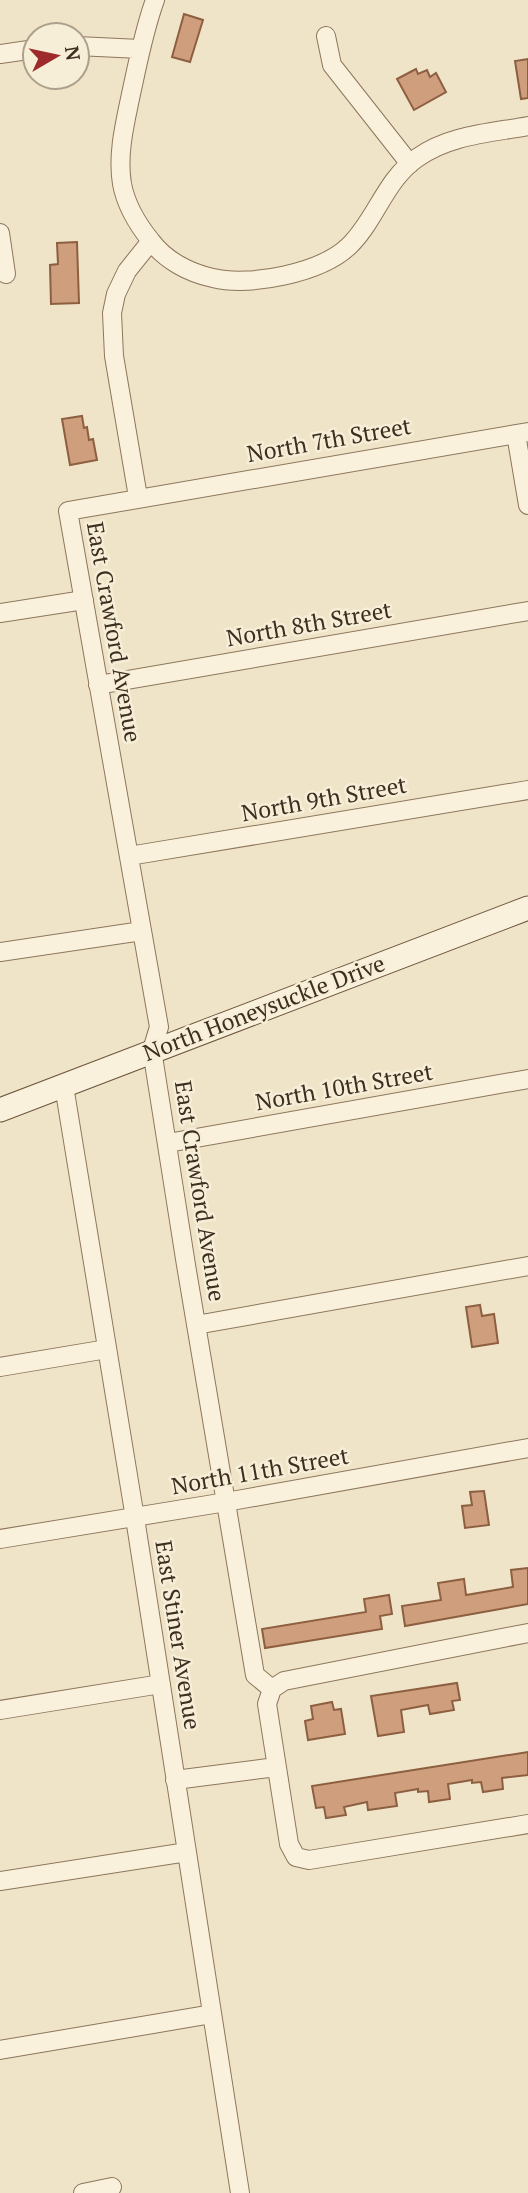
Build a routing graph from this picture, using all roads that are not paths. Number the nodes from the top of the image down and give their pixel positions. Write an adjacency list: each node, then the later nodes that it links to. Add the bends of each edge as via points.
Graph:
1 (155, 0): 4 (street)
2 (326, 36): 8 (street, via 332,65)
3 (91, 47): 4 (street)
4 (140, 49): 10 (street, via 120,160 122,187 137,224)
5 (21, 51): 6 (street)
6 (0, 54)
7 (528, 126): 8 (street, via 439,145)
8 (410, 164): 10 (street, via 350,246 303,271 241,281 212,278 171,260)
9 (0, 233): 11 (street)
10 (150, 241): 13 (street, via 127,271 112,313 114,356)
11 (6, 274)
12 (522, 433): 13 (street, North 7th Street); 14 (street)
13 (138, 497): 15 (street, East Crawford Avenue, via 68,510)
14 (528, 505)
15 (84, 600): 17 (street); 18 (street, East Crawford Avenue)
16 (528, 611): 18 (street, North 8th Street)
17 (0, 613)
18 (99, 685): 20 (street, East Crawford Avenue)
19 (528, 790): 20 (street, North 9th Street)
20 (129, 856): 22 (street, East Crawford Avenue)
21 (528, 908): 24 (street, North Honeysuckle Drive)
22 (142, 931): 23 (street); 24 (street, East Crawford Avenue, via 159,1027)
23 (0, 952)
24 (152, 1050): 26 (street, North Honeysuckle Drive); 28 (street, East Crawford Avenue)
25 (528, 1079): 28 (street, North 10th Street)
26 (64, 1086): 27 (street, North Honeysuckle Drive); 31 (street, East Stiner Avenue)
27 (0, 1110)
28 (168, 1143): 30 (street, East Crawford Avenue)
29 (528, 1266): 30 (street)
30 (196, 1325): 34 (street, East Crawford Avenue)
31 (107, 1349): 32 (street); 35 (street, East Stiner Avenue)
32 (0, 1367)
33 (528, 1448): 34 (street, North 11th Street)
34 (226, 1502): 35 (street, North 11th Street); 39 (street, East Crawford Avenue, via 255,1675)
35 (135, 1518): 36 (street, North 11th Street); 38 (street, East Stiner Avenue)
36 (0, 1539)
37 (528, 1633): 39 (street, via 284,1681)
38 (161, 1684): 40 (street); 42 (street, East Stiner Avenue)
39 (272, 1689): 41 (street, via 267,1704)
40 (0, 1710)
41 (276, 1767): 42 (street); 43 (street, via 289,1844 296,1857 309,1860)
42 (175, 1780): 44 (street, East Stiner Avenue)
43 (528, 1824)
44 (187, 1852): 45 (street); 46 (street, East Stiner Avenue)
45 (0, 1881)
46 (212, 2014): 47 (street); 50 (street, East Stiner Avenue)
47 (0, 2050)
48 (112, 2187): 49 (street)
49 (83, 2193)
50 (240, 2193)

